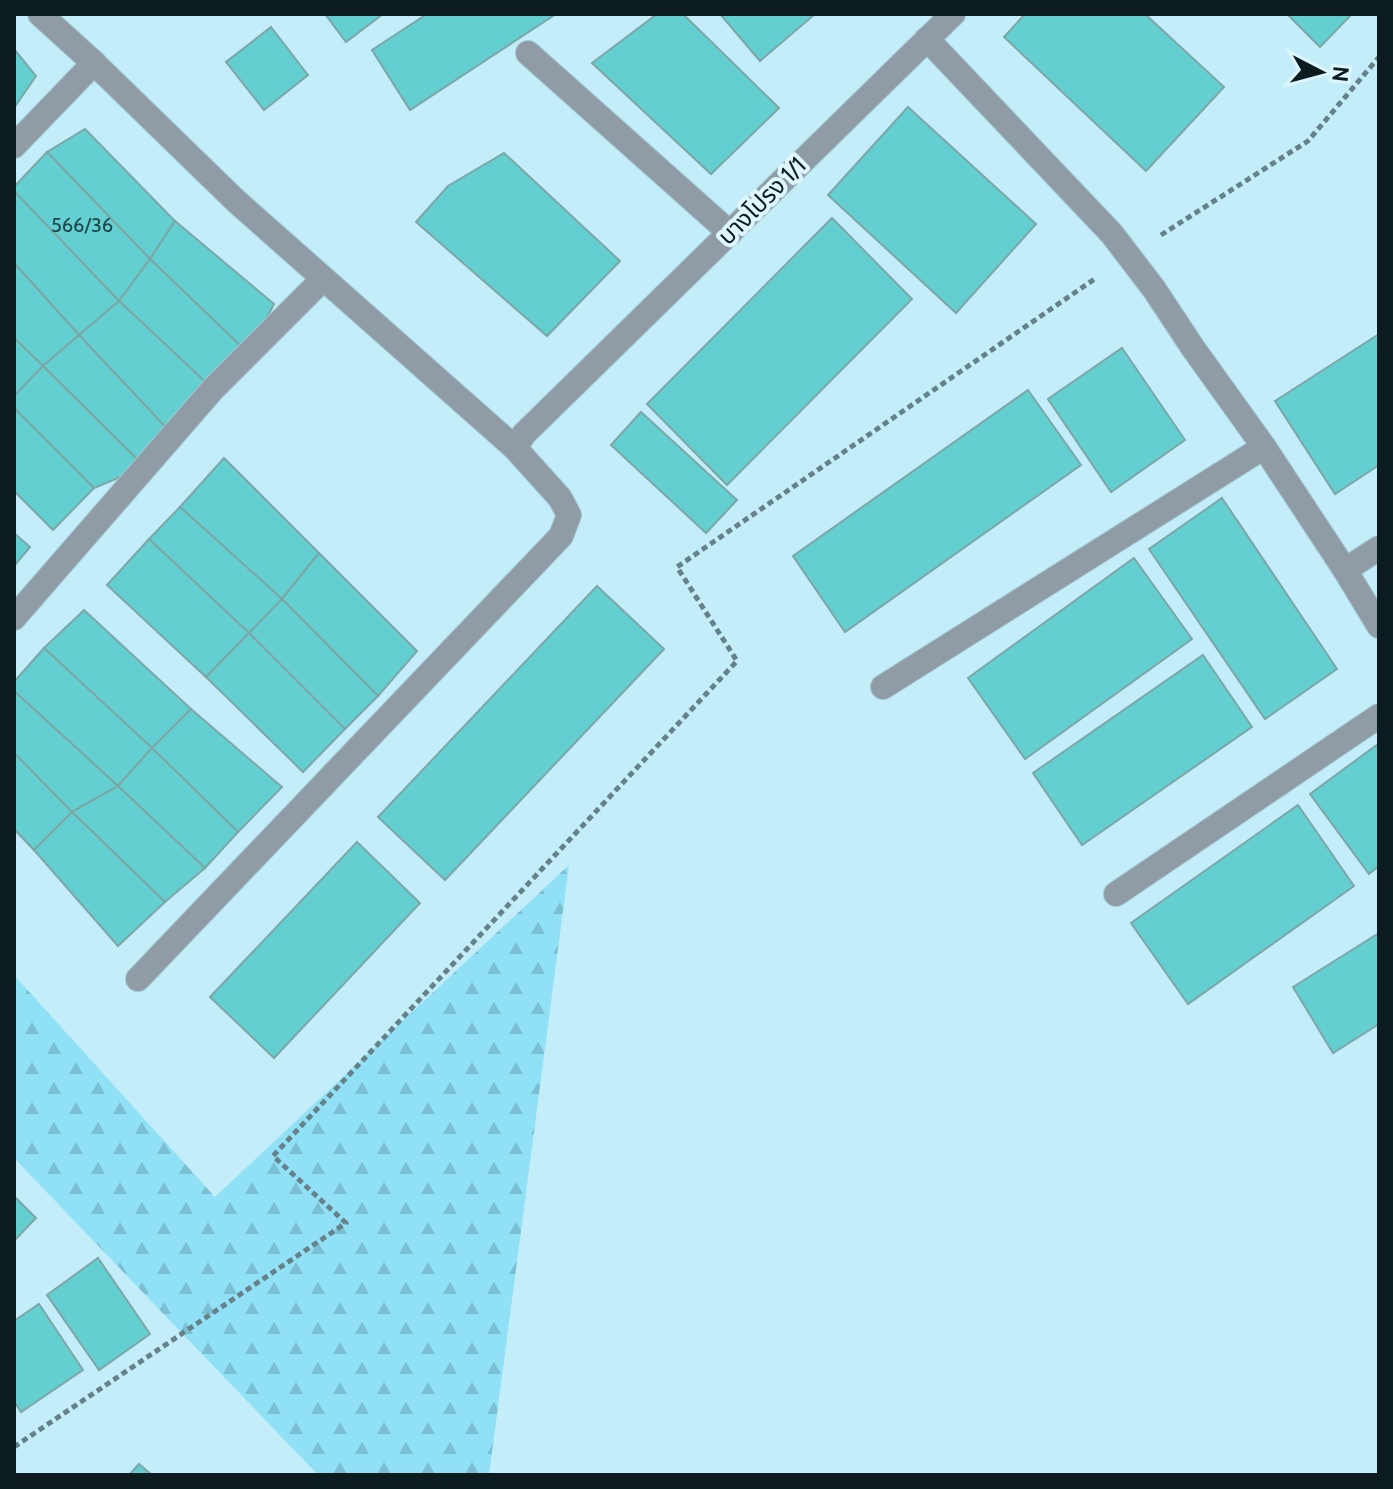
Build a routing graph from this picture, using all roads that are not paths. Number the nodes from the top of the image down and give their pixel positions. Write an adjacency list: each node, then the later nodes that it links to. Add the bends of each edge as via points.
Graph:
1 (40, 14): 5 (street)
2 (953, 14): 3 (street, บางโปรง 1/1)
3 (927, 39): 7 (street, บางโปรง 1/1); 10 (street, via 1112,234)
4 (528, 53): 7 (street)
5 (94, 63): 6 (street); 8 (street)
6 (14, 146)
7 (730, 233): 9 (street, บางโปรง 1/1)
8 (323, 279): 9 (street); 13 (street, via 213,389)
9 (520, 441): 18 (street, via 569,515 561,536)
10 (1264, 447): 12 (street); 15 (street)
11 (1379, 548): 12 (street)
12 (1345, 570): 14 (street)
13 (14, 618)
14 (1379, 626)
15 (883, 687)
16 (1379, 716): 17 (street)
17 (1116, 894)
18 (138, 979)

